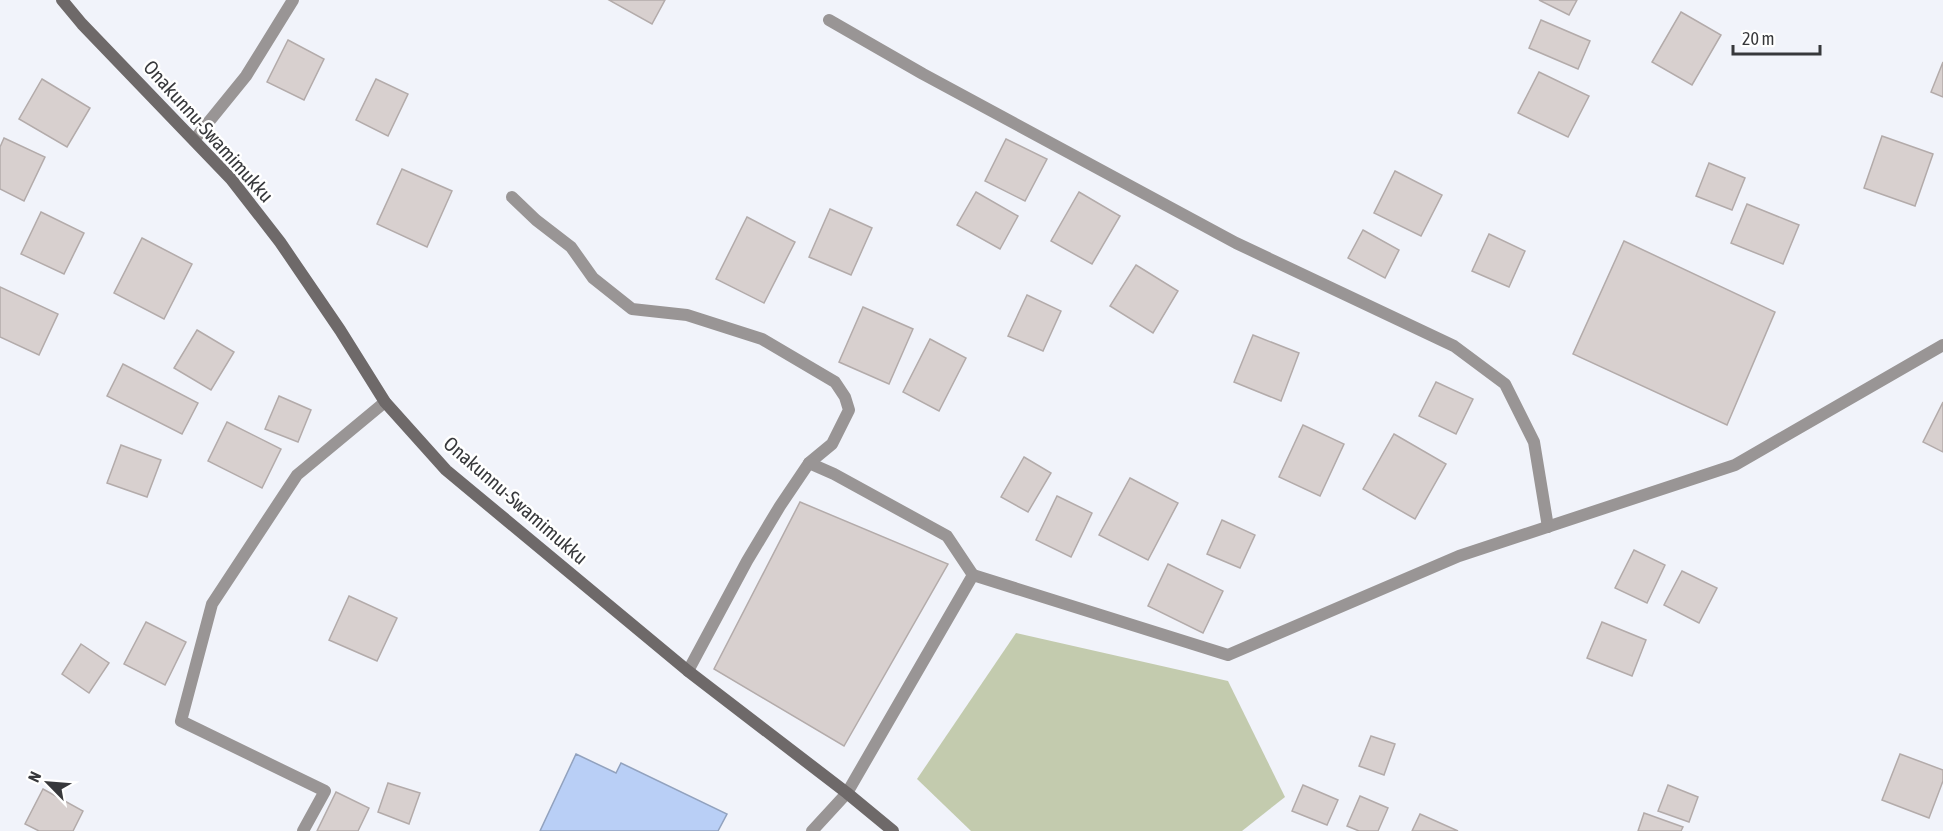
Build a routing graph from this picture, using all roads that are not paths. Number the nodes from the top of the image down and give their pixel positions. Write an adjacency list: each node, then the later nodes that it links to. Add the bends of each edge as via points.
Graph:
1 (62, 0): 4 (street, Onakunnu-Swamimukku)
2 (292, 0): 4 (street, via 246,76)
3 (830, 20): 9 (street, via 1236,243 1454,346 1505,384 1534,442)
4 (194, 140): 7 (street, Onakunnu-Swamimukku, via 231,179 280,242)
5 (513, 197): 8 (street, via 571,248 593,278 632,309 687,315 762,339 835,382 849,410 832,444)
6 (1943, 345): 9 (street, via 1735,465)
7 (385, 402): 11 (street, Onakunnu-Swamimukku, via 446,470); 13 (street, via 297,475 212,604 182,721 325,791)
8 (809, 463): 10 (street, via 947,536); 11 (street, via 752,552)
9 (1548, 527): 10 (street, via 1459,556 1228,655)
10 (973, 575): 12 (street)
11 (688, 671): 12 (street, Onakunnu-Swamimukku)
12 (847, 793): 14 (street); 15 (street, Onakunnu-Swamimukku)
13 (303, 831)
14 (812, 831)
15 (893, 831)

